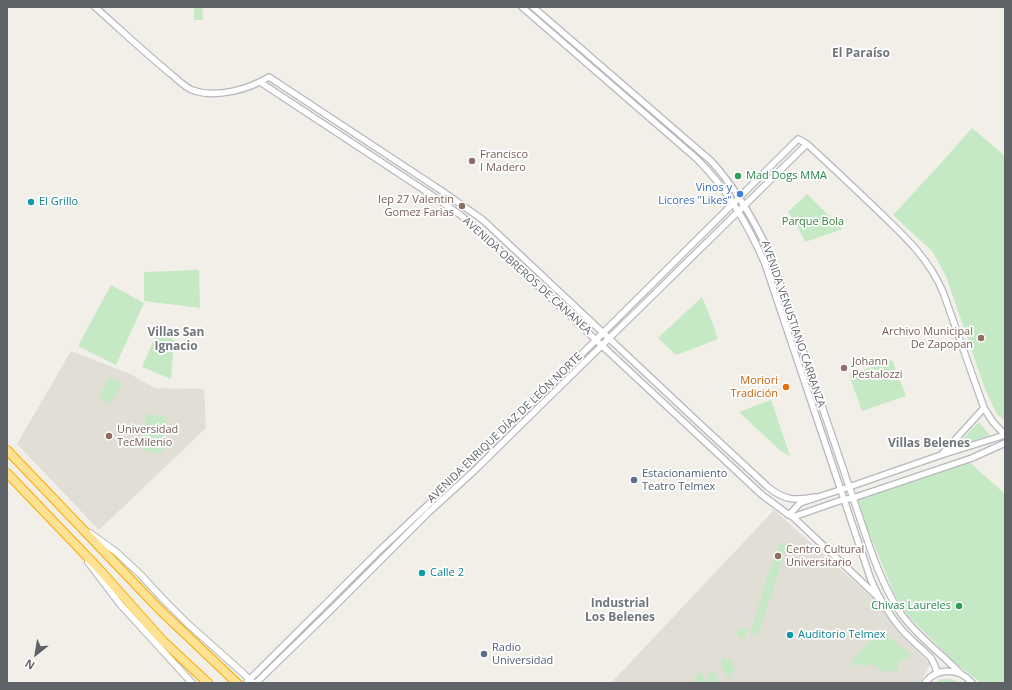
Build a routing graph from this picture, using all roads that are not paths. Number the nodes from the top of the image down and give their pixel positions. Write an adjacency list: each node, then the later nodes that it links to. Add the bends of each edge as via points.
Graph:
1 (96, 7): 4 (street, via 164,68 194,91 224,92)
2 (522, 7): 7 (street, AVENIDA VENUSTIANO CARRANZA, via 697,159 715,178)
3 (533, 7): 6 (street, AVENIDA VENUSTIANO CARRANZA, via 711,161)
4 (260, 82): 10 (street, AVENIDA OBREROS DE CANANEA, via 269,77 483,220); 12 (street, AVENIDA OBREROS DE CANANEA, via 459,214)
5 (807, 144): 6 (street, AVENIDA ENRIQUE DÍAZ DE LEÓN NORTE, via 798,139); 8 (street); 14 (street, via 917,249 928,265 943,292)
6 (740, 197): 7 (street, AVENIDA ENRIQUE DÍAZ DE LEÓN NORTE); 8 (street, AVENIDA VENUSTIANO CARRANZA)
7 (733, 204): 9 (street, AVENIDA VENUSTIANO CARRANZA); 10 (street, AVENIDA ENRIQUE DÍAZ DE LEÓN NORTE)
8 (745, 205): 9 (street); 20 (street, AVENIDA VENUSTIANO CARRANZA, via 771,256)
9 (738, 212): 11 (street); 21 (street, AVENIDA VENUSTIANO CARRANZA, via 765,264)
10 (602, 333): 11 (street, AVENIDA OBREROS DE CANANEA); 12 (street, AVENIDA ENRIQUE DÍAZ DE LEÓN NORTE)
11 (608, 338): 13 (street, AVENIDA ENRIQUE DÍAZ DE LEÓN NORTE); 22 (street, AVENIDA OBREROS DE CANANEA, via 773,491 799,500)
12 (596, 339): 13 (street, AVENIDA OBREROS DE CANANEA); 31 (street, AVENIDA ENRIQUE DÍAZ DE LEÓN NORTE)
13 (602, 344): 25 (street, AVENIDA OBREROS DE CANANEA, via 762,495); 35 (street, AVENIDA ENRIQUE DÍAZ DE LEÓN NORTE)
14 (984, 408): 15 (street); 18 (street)
15 (1005, 435): 18 (street)
16 (1005, 443): 23 (street, via 972,458)
17 (7, 450): 26 (highway)
18 (941, 455): 20 (street)
19 (7, 472): 27 (highway)
20 (849, 487): 21 (street); 23 (street, AVENIDA VENUSTIANO CARRANZA)
21 (840, 490): 22 (street); 24 (street, AVENIDA VENUSTIANO CARRANZA)
22 (815, 497): 25 (street, via 800,503)
23 (853, 498): 24 (street); 30 (street, AVENIDA VENUSTIANO CARRANZA, via 876,565 895,604 913,627)
24 (844, 500): 25 (street); 28 (street, AVENIDA VENUSTIANO CARRANZA)
25 (791, 516): 28 (street, AVENIDA OBREROS DE CANANEA)
26 (80, 526): 31 (main road, via 116,552 140,574 188,624 242,673); 34 (highway, via 159,609)
27 (78, 547): 32 (main road, via 120,604); 33 (highway, via 163,641)
28 (880, 599): 29 (street, AVENIDA VENUSTIANO CARRANZA, via 902,630 931,658)
29 (936, 673): 30 (street, via 948,671); 36 (street)
30 (961, 674): 37 (street, AVENIDA VENUSTIANO CARRANZA)
31 (248, 682)
32 (192, 683)
33 (208, 683)
34 (236, 683)
35 (256, 683)
36 (925, 683)
37 (972, 683)

